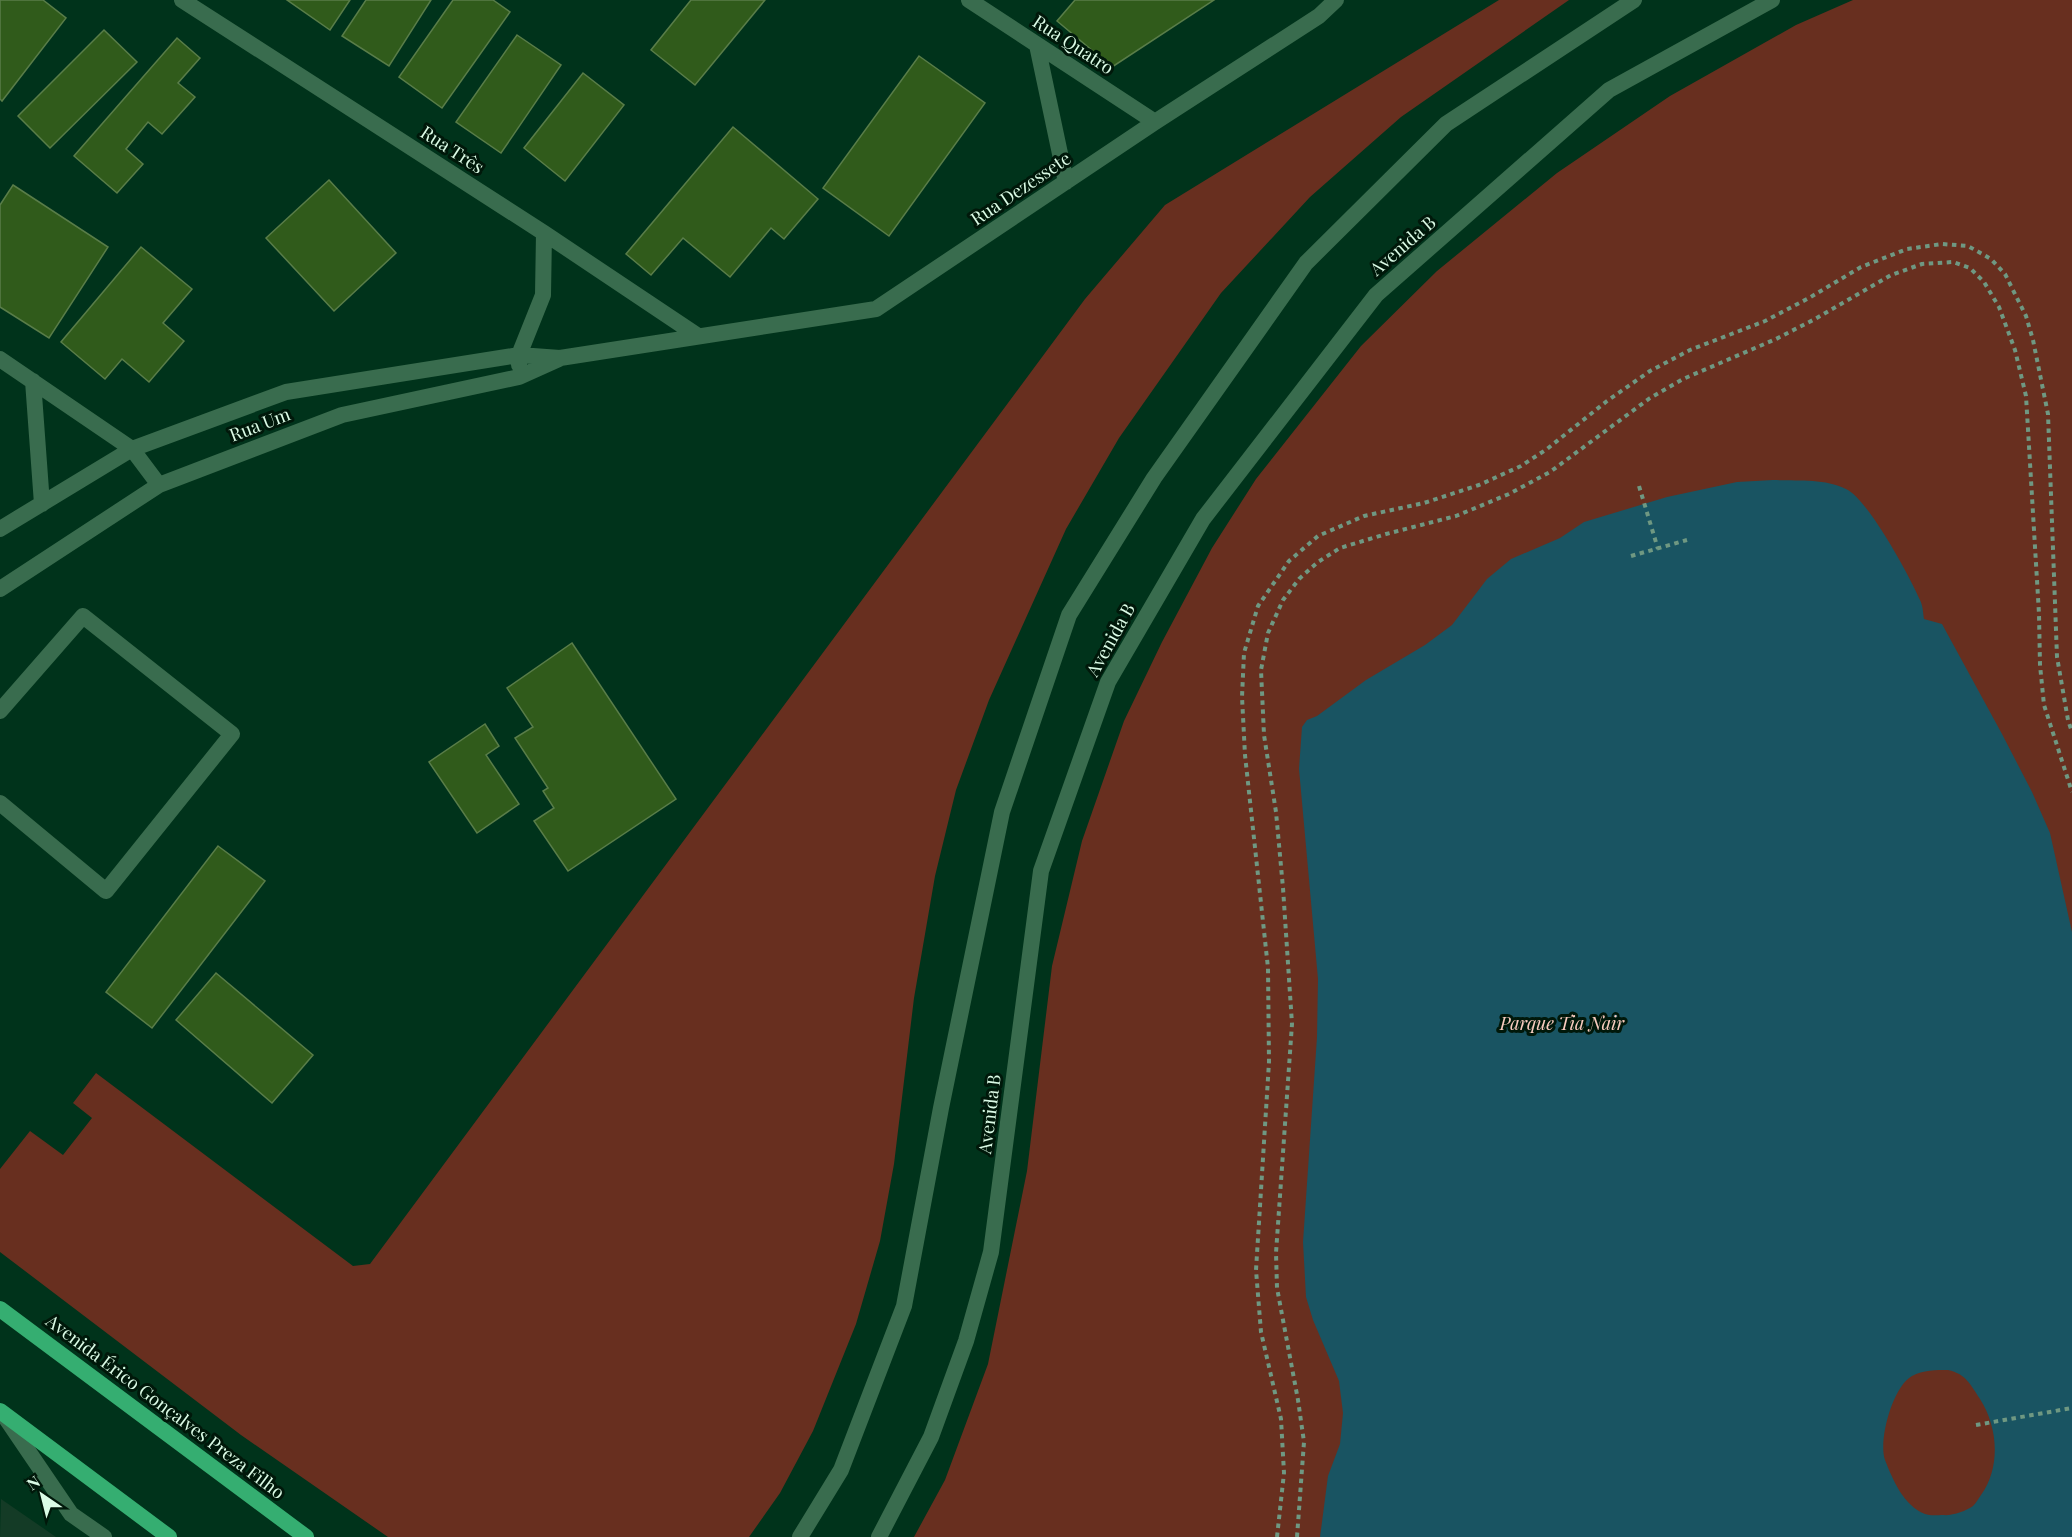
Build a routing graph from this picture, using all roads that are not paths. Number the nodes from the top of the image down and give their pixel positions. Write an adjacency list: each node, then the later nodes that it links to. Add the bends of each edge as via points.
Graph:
1 (182, 0): 9 (street, Rua Três)
2 (969, 0): 6 (street, Rua Quatro)
3 (1336, 0): 7 (street, Rua Dezessete, via 1319,16)
4 (1634, 0): 28 (street, via 1446,124 1306,263 1154,478 1070,615 1002,812 904,1306 841,1470)
5 (1772, 0): 29 (street, Avenida B, via 1610,90 1376,295 1203,519 1108,682 1041,871 992,1252 966,1341 931,1437)
6 (1037, 45): 7 (street, Rua Quatro); 8 (street)
7 (1155, 122): 8 (street, Rua Dezessete)
8 (1066, 182): 10 (street, Rua Dezessete, via 876,309)
9 (544, 232): 10 (street, Rua Três); 11 (street, via 543,295)
10 (698, 336): 12 (street, Rua Um)
11 (519, 355): 12 (street, Rua Um); 14 (street); 16 (street, Rua Um, via 286,392)
12 (560, 358): 14 (street, Rua Um)
13 (0, 359): 15 (street)
14 (519, 377): 17 (street, Rua Um, via 342,415)
15 (33, 381): 16 (street); 18 (street)
16 (132, 449): 17 (street); 18 (street, Rua Um)
17 (159, 485): 20 (street, Rua Um)
18 (42, 504): 19 (street, Rua Um)
19 (0, 530)
20 (0, 589)
21 (0, 711): 22 (street, via 83,616 232,734 106,891)
22 (0, 803)
23 (0, 1308): 27 (main road, Avenida Érico Gonçalves Preza Filho)
24 (0, 1411): 25 (street, via 71,1514); 26 (main road)
25 (104, 1537)
26 (169, 1537)
27 (306, 1537)
28 (800, 1537)
29 (879, 1537)

